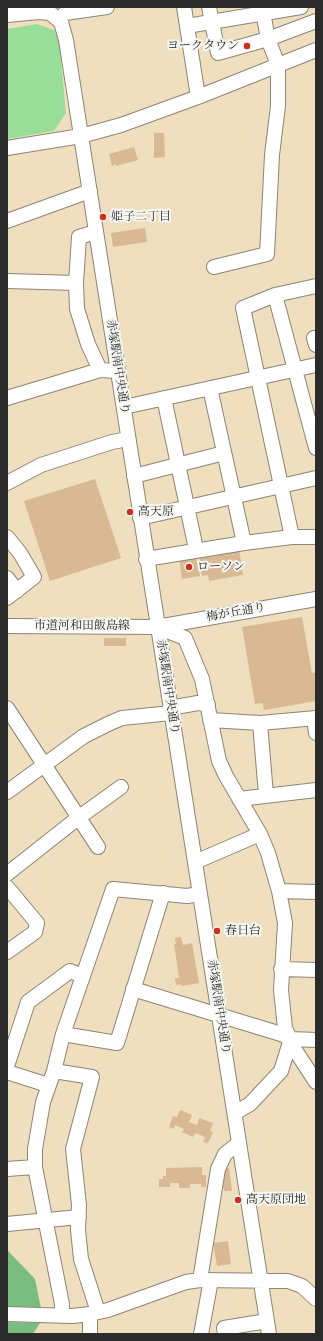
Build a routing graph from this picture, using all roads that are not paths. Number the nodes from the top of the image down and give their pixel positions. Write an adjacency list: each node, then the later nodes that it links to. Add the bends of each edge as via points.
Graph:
1 (107, 7): 5 (street)
2 (184, 7): 10 (street)
3 (208, 7): 9 (street)
4 (301, 7): 6 (street)
5 (64, 10): 12 (street)
6 (263, 10): 9 (street); 11 (street)
7 (7, 15): 12 (street, via 50,13 61,22)
8 (316, 21): 11 (street)
9 (211, 22): 10 (street); 11 (street, via 218,53)
10 (187, 26): 15 (street)
11 (268, 39): 14 (street)
12 (66, 40): 16 (street, 赤塚駅南中央通り)
13 (316, 50): 14 (street)
14 (278, 65): 15 (street); 21 (street, via 278,106 272,155 267,254)
15 (198, 97): 16 (street)
16 (81, 136): 17 (street); 18 (street, 赤塚駅南中央通り)
17 (7, 148)
18 (90, 191): 19 (street); 20 (street, 赤塚駅南中央通り)
19 (7, 221)
20 (96, 232): 23 (street, via 79,237); 28 (street, 赤塚駅南中央通り)
21 (214, 267)
22 (7, 281): 23 (street)
23 (76, 283): 27 (street, via 77,310)
24 (316, 286): 25 (street)
25 (275, 295): 29 (street); 30 (street, via 243,308)
26 (316, 365): 29 (street)
27 (100, 370): 28 (street); 32 (street)
28 (118, 370): 34 (street, 赤塚駅南中央通り)
29 (295, 370): 30 (street); 36 (street)
30 (258, 378): 31 (street); 42 (street)
31 (210, 388): 33 (street); 37 (street)
32 (7, 398)
33 (164, 398): 34 (street); 38 (street)
34 (124, 407): 35 (street, 赤塚駅南中央通り)
35 (128, 439): 39 (street, 赤塚駅南中央通り); 41 (street, via 41,465)
36 (316, 448)
37 (224, 454): 38 (street); 43 (street)
38 (178, 465): 39 (street); 44 (street)
39 (134, 476): 45 (street, 赤塚駅南中央通り)
40 (316, 478): 42 (street)
41 (7, 483)
42 (281, 486): 43 (street); 47 (street)
43 (234, 496): 44 (street); 49 (street)
44 (188, 506): 45 (street); 50 (street)
45 (140, 518): 51 (street, 赤塚駅南中央通り)
46 (7, 537): 53 (street, via 34,577)
47 (292, 537): 48 (street); 49 (street)
48 (316, 537)
49 (244, 543): 50 (street)
50 (196, 549): 51 (street)
51 (146, 559): 56 (street, 赤塚駅南中央通り)
52 (7, 578): 53 (street)
53 (12, 594)
54 (316, 599): 56 (street, 梅が丘通り)
55 (7, 626): 56 (street, 市道河和田飯島線)
56 (157, 627): 57 (street, via 185,638 202,679); 59 (street, 赤塚駅南中央通り)
57 (208, 705): 59 (street, via 198,703); 61 (street)
58 (7, 708): 64 (street)
59 (171, 711): 64 (street, via 122,718 110,723 84,736); 73 (street, 赤塚駅南中央通り)
60 (315, 718): 62 (street); 63 (street)
61 (210, 720): 62 (street); 69 (street, via 220,761)
62 (260, 723): 68 (street)
63 (316, 733)
64 (44, 766): 67 (street); 70 (street)
65 (121, 787): 70 (street)
66 (316, 790): 68 (street)
67 (7, 792)
68 (266, 795): 69 (street)
69 (239, 799): 71 (street)
70 (78, 818): 72 (street); 74 (street)
71 (260, 834): 73 (street); 75 (street)
72 (98, 847)
73 (195, 862): 78 (street, 赤塚駅南中央通り)
74 (7, 874)
75 (280, 892): 76 (street); 81 (street, via 285,924)
76 (316, 892)
77 (163, 893): 78 (street, via 187,896); 83 (street, via 113,889); 84 (street)
78 (200, 894): 85 (street, 赤塚駅南中央通り)
79 (10, 895): 80 (street, via 37,923 35,932)
80 (7, 952)
81 (281, 969): 82 (street); 87 (street, via 282,1006)
82 (316, 970)
83 (83, 976): 86 (street); 89 (street, via 70,971 28,1002)
84 (132, 989): 85 (street); 86 (street, via 117,1043)
85 (219, 1015): 87 (street); 94 (street, 赤塚駅南中央通り)
86 (63, 1034): 90 (street)
87 (291, 1039): 88 (street); 92 (street); 94 (street, via 281,1071 250,1104)
88 (316, 1040)
89 (7, 1066)
90 (54, 1071): 93 (street); 98 (street, via 92,1078 73,1149)
91 (7, 1072): 93 (street)
92 (316, 1082)
93 (48, 1085): 96 (street, via 38,1127)
94 (235, 1113): 95 (street, 赤塚駅南中央通り)
95 (239, 1143): 101 (street, via 225,1154 218,1169); 102 (street, 赤塚駅南中央通り)
96 (35, 1167): 97 (street); 99 (street)
97 (7, 1169)
98 (79, 1217): 99 (street); 104 (street, via 81,1259)
99 (45, 1220): 100 (street); 106 (street)
100 (7, 1224)
101 (205, 1280): 102 (street); 104 (street, via 186,1282); 109 (street)
102 (260, 1280): 103 (street, via 295,1283); 107 (street, 赤塚駅南中央通り)
103 (316, 1299)
104 (94, 1313): 106 (street); 108 (street)
105 (7, 1314): 106 (street)
106 (62, 1316)
107 (268, 1328): 110 (street, via 224,1328)
108 (90, 1334)
109 (201, 1334)
110 (225, 1334)

